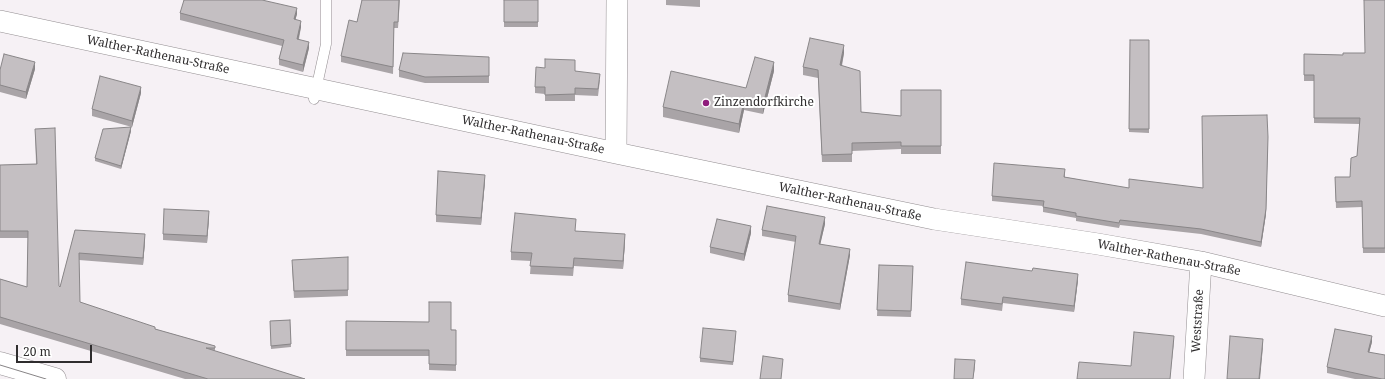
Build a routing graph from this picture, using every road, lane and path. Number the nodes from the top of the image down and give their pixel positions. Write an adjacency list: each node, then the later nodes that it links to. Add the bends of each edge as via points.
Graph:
1 (326, 0): 4 (lane, via 326,44)
2 (618, 0): 5 (street)
3 (0, 21): 4 (street, Walther-Rathenau-Straße)
4 (315, 94): 5 (street, Walther-Rathenau-Straße)
5 (616, 153): 6 (street, Walther-Rathenau-Straße, via 934,219)
6 (1201, 262): 7 (street, Walther-Rathenau-Straße); 10 (street, Weststraße)
7 (1385, 306)
8 (0, 362): 9 (street)
9 (55, 379)
10 (1194, 379)

